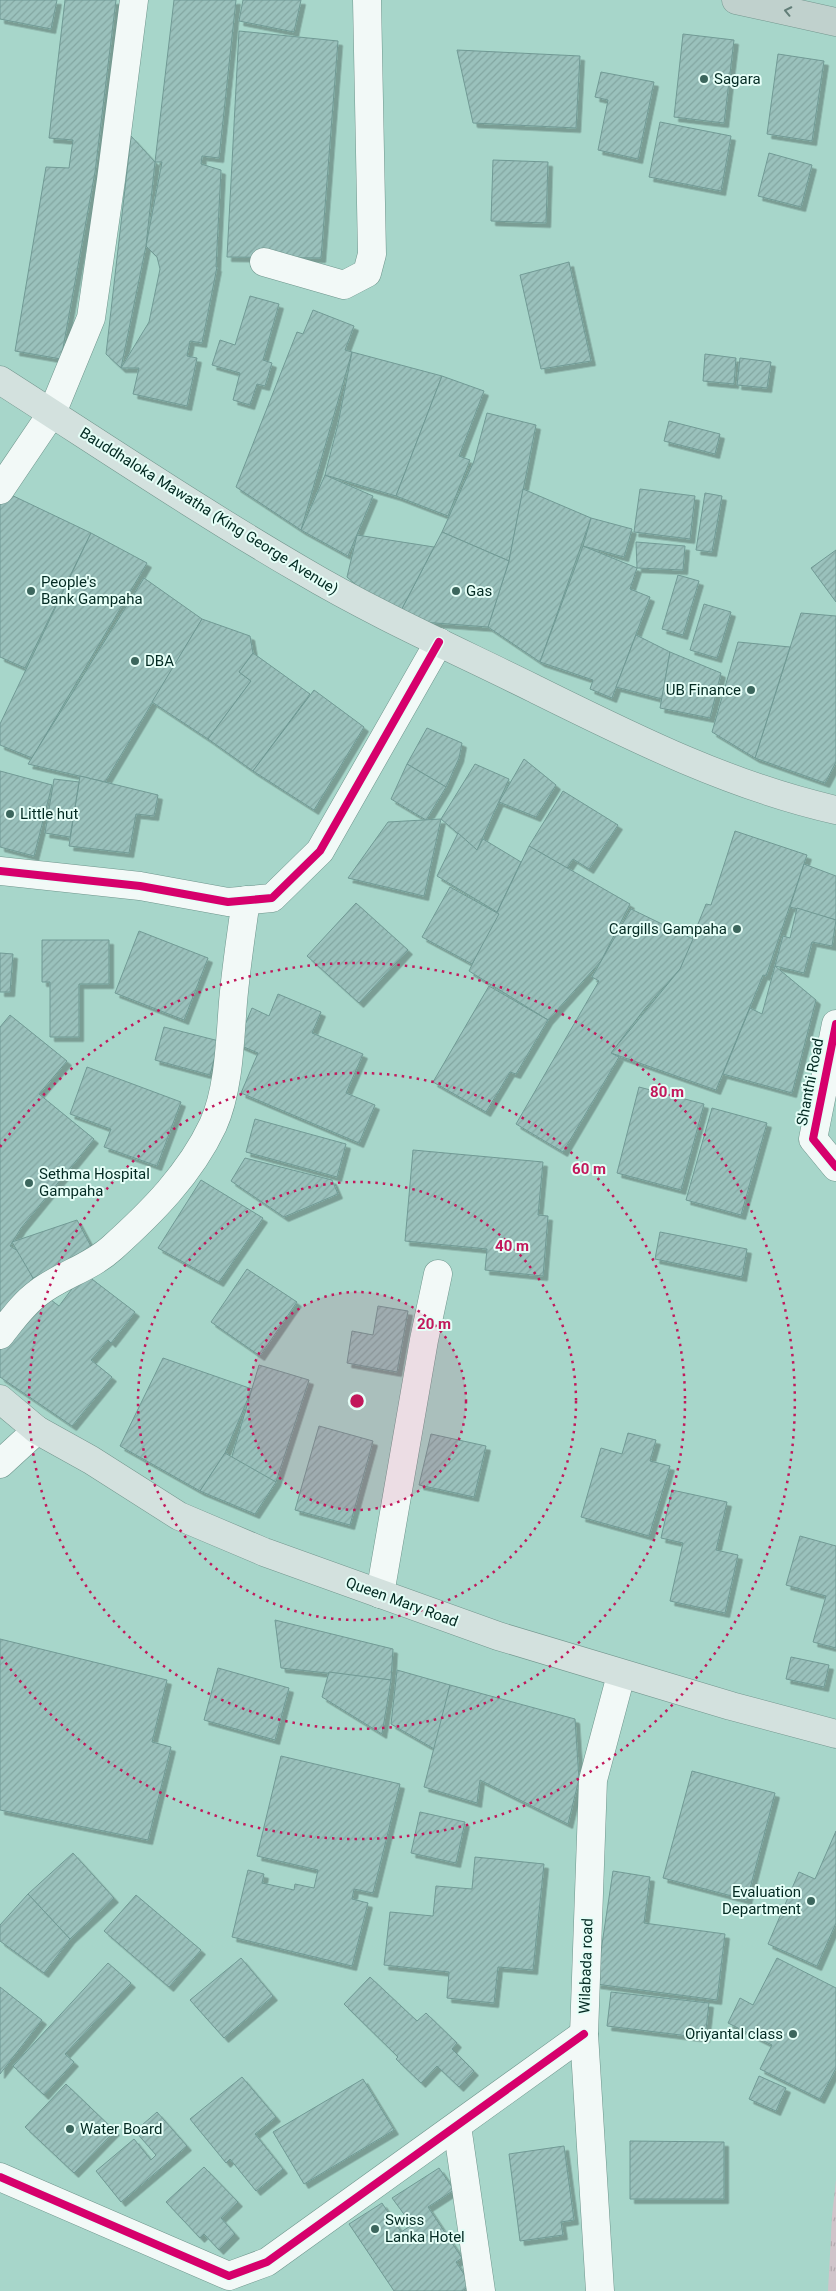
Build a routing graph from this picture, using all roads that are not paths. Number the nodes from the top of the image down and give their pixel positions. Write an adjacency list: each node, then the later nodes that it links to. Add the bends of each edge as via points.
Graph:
1 (134, 0): 7 (street, via 90,318)
2 (367, 0): 5 (street, via 372,254 367,273 344,285)
3 (736, 0): 4 (highway, one-way to 3)
4 (836, 22)
5 (264, 262)
6 (0, 380): 7 (main road, Bauddhaloka Mawatha (King George Avenue))
7 (52, 413): 8 (street); 9 (main road, Bauddhaloka Mawatha (King George Avenue), via 302,571)
8 (0, 490)
9 (439, 642): 10 (main road, Bauddhaloka Mawatha (King George Avenue), via 689,762 755,787); 12 (street, via 320,851 272,898)
10 (836, 810)
11 (0, 872): 12 (street, via 140,886 228,902)
12 (246, 900): 16 (street, via 230,1048 214,1124 182,1177 134,1228 98,1260 38,1292)
13 (836, 1024): 14 (street, Shanthi Road, via 813,1139)
14 (836, 1167)
15 (438, 1274): 20 (street)
16 (0, 1335)
17 (0, 1400): 18 (main road, Queen Mary Road)
18 (37, 1430): 19 (street); 20 (main road, Queen Mary Road, via 179,1516 264,1552)
19 (0, 1464)
20 (380, 1594): 21 (main road, Queen Mary Road)
21 (622, 1675): 22 (main road, Queen Mary Road); 23 (street, Wilabada road, via 593,1780)
22 (836, 1734)
23 (584, 2034): 24 (street); 28 (street, Wilabada road)
24 (457, 2126): 26 (street, via 267,2262); 27 (street)
25 (0, 2177): 26 (street)
26 (229, 2284)
27 (481, 2291)
28 (600, 2291)

